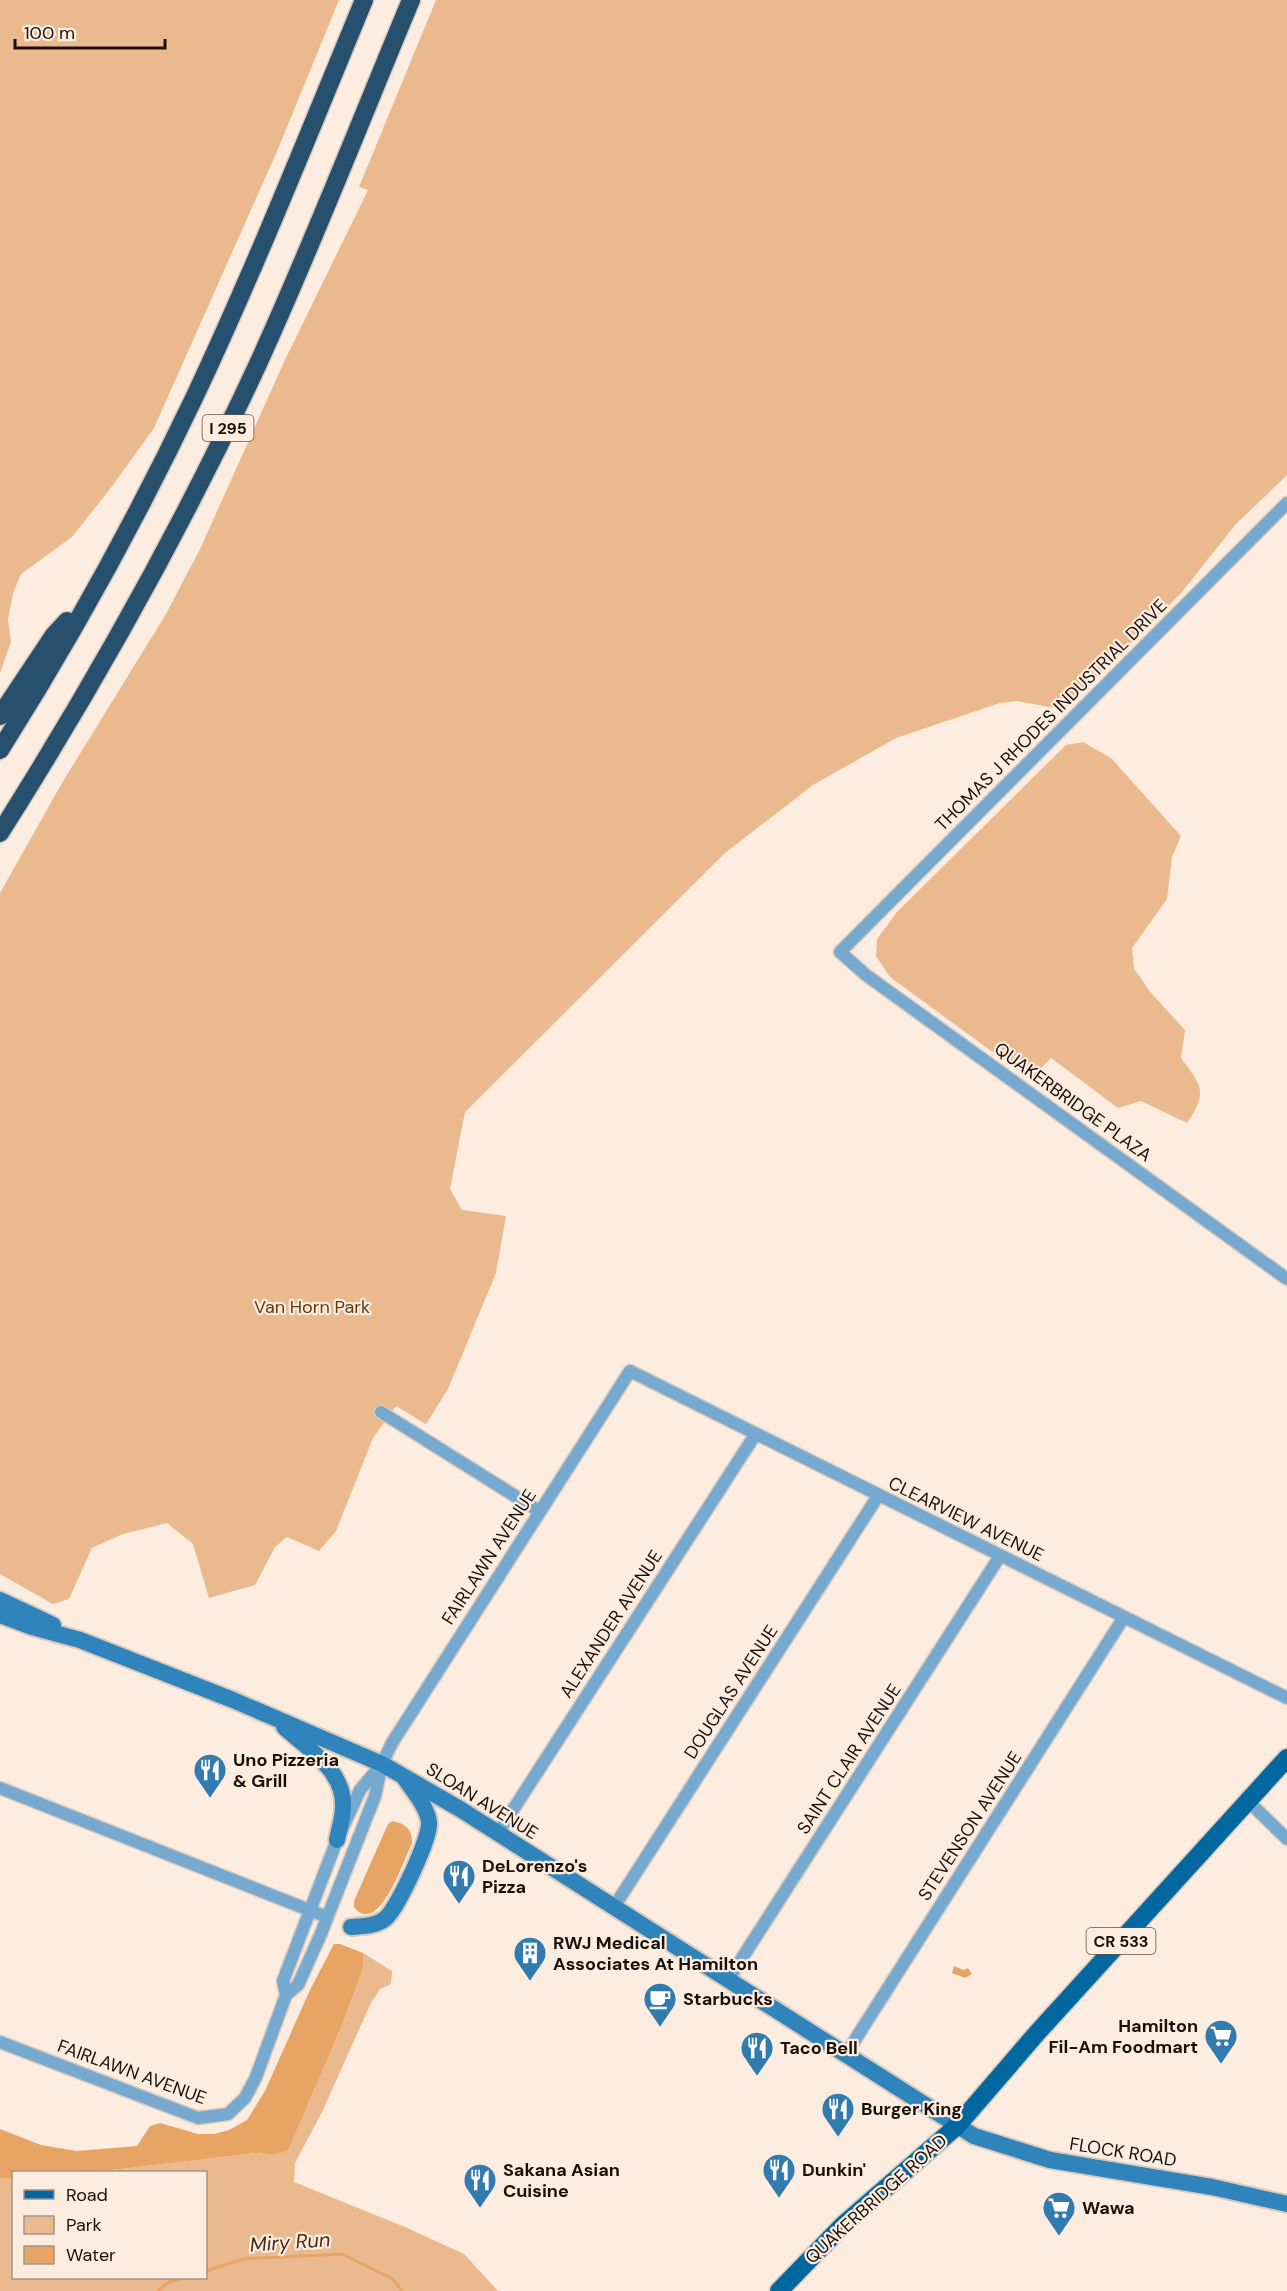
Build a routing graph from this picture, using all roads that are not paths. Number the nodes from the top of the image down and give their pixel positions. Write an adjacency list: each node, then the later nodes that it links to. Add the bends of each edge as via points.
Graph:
1 (364, 0): 4 (highway, I 295, via 222,338)
2 (411, 0): 7 (highway, I 295, via 294,282 206,472 102,667)
3 (1287, 503): 8 (street, THOMAS J RHODES INDUSTRIAL DRIVE)
4 (93, 593): 5 (highway, via 54,635); 6 (highway, I 295)
5 (0, 716)
6 (0, 750)
7 (0, 833)
8 (840, 952): 9 (street, QUAKERBRIDGE PLAZA, via 875,982)
9 (1287, 1279)
10 (630, 1371): 12 (street, CLEARVIEW AVENUE); 14 (street, FAIRLAWN AVENUE)
11 (381, 1412): 14 (street)
12 (755, 1435): 13 (street, CLEARVIEW AVENUE); 27 (street, ALEXANDER AVENUE)
13 (878, 1496): 15 (street, CLEARVIEW AVENUE); 30 (street, DOUGLAS AVENUE)
14 (539, 1511): 23 (street, FAIRLAWN AVENUE)
15 (1000, 1556): 18 (street, CLEARVIEW AVENUE); 34 (street, SAINT CLAIR AVENUE)
16 (0, 1600): 19 (main road, SLOAN AVENUE)
17 (0, 1615): 19 (main road, SLOAN AVENUE)
18 (1124, 1617): 20 (street, CLEARVIEW AVENUE); 37 (street, STEVENSON AVENUE)
19 (80, 1640): 21 (main road, SLOAN AVENUE)
20 (1287, 1698)
21 (276, 1719): 23 (main road, SLOAN AVENUE); 29 (main road, via 339,1781 343,1807)
22 (1287, 1758): 26 (main road, QUAKERBRIDGE ROAD / CR 533)
23 (382, 1764): 24 (main road, SLOAN AVENUE); 29 (street, FAIRLAWN AVENUE, via 360,1790); 32 (street, FAIRLAWN AVENUE, via 375,1796)
24 (403, 1775): 27 (main road, SLOAN AVENUE); 33 (main road, via 427,1815 426,1838 390,1914 374,1924)
25 (0, 1788): 31 (street)
26 (1248, 1801): 28 (street); 38 (main road, QUAKERBRIDGE ROAD / CR 533)
27 (498, 1833): 30 (main road, SLOAN AVENUE)
28 (1287, 1839)
29 (337, 1840): 31 (street, FAIRLAWN AVENUE)
30 (614, 1907): 34 (main road, SLOAN AVENUE)
31 (309, 1910): 32 (street); 35 (street, FAIRLAWN AVENUE, via 283,1981)
32 (327, 1917): 35 (street, FAIRLAWN AVENUE, via 298,1986)
33 (351, 1927)
34 (728, 1980): 37 (main road, SLOAN AVENUE)
35 (286, 1995): 36 (street, FAIRLAWN AVENUE, via 245,2098 228,2114 212,2118 198,2118)
36 (0, 2042)
37 (846, 2054): 38 (main road, SLOAN AVENUE)
38 (957, 2126): 39 (main road, FLOCK ROAD, via 974,2136 1050,2160 1212,2187); 40 (main road, QUAKERBRIDGE ROAD / CR 533, via 843,2225)
39 (1287, 2204)
40 (779, 2291)

